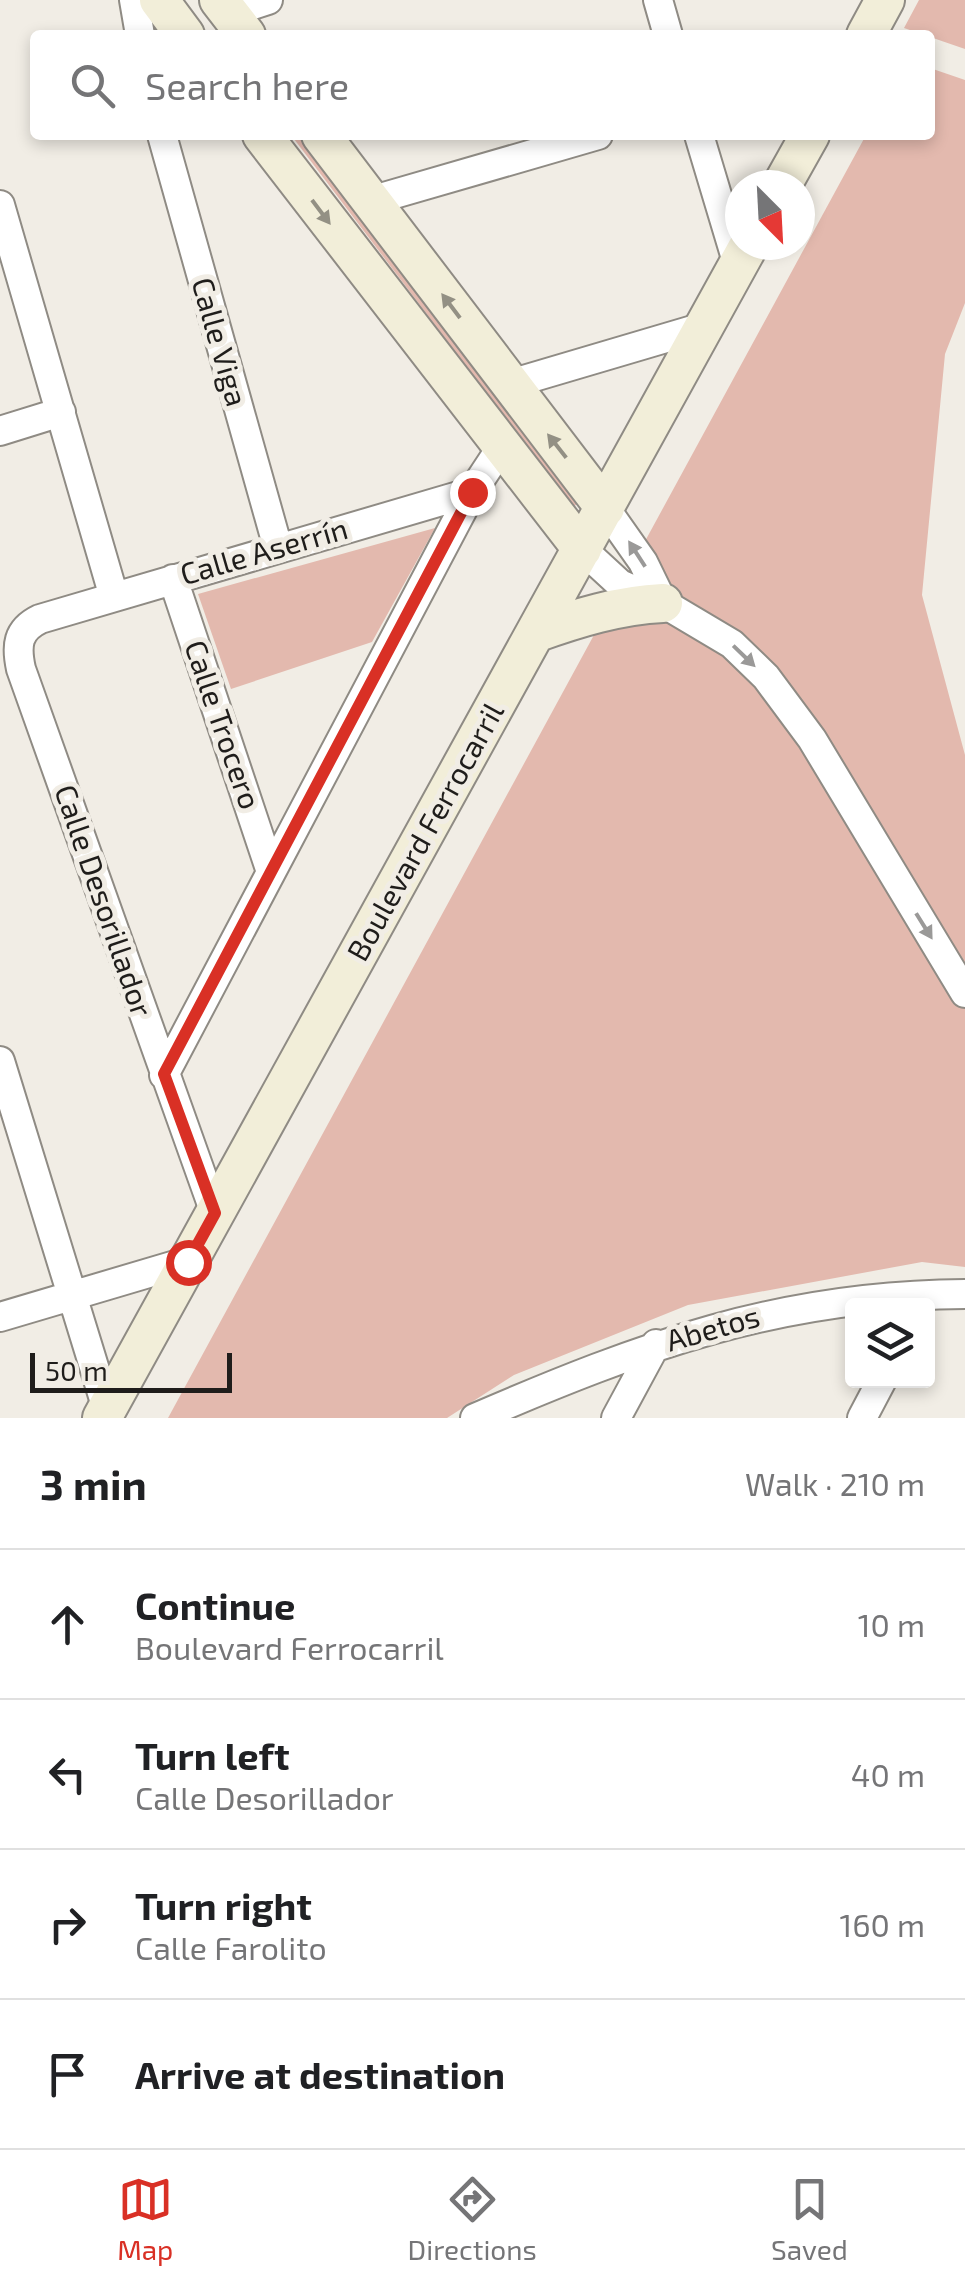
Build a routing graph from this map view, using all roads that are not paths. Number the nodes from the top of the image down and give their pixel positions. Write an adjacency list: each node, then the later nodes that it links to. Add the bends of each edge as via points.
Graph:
1 (134, 0): 5 (street)
2 (158, 0): 6 (main road)
3 (658, 0): 7 (street)
4 (885, 0): 8 (main road)
5 (139, 30)
6 (181, 30)
7 (667, 30)
8 (869, 30)
9 (163, 140): 27 (street, Calle Viga)
10 (266, 140): 24 (main road, one-way to 24)
11 (324, 140): 16 (main road)
12 (581, 140): 16 (street)
13 (700, 140): 18 (street)
14 (807, 140): 15 (main road)
15 (790, 170)
16 (370, 201): 21 (main road, one-way to 16)
17 (0, 205): 22 (street)
18 (725, 207)
19 (740, 260): 20 (main road, Boulevard Ferrocarril)
20 (703, 327): 21 (street); 26 (main road, Boulevard Ferrocarril)
21 (510, 384): 26 (main road, one-way to 21)
22 (61, 412): 23 (street); 30 (street)
23 (0, 431)
24 (501, 448): 25 (street); 28 (main road)
25 (472, 492): 27 (street, Calle Aserrín); 34 (street)
26 (605, 508): 28 (main road, Boulevard Ferrocarril); 31 (street, one-way to 26)
27 (278, 548): 29 (street, Calle Aserrín)
28 (582, 549): 31 (street, via 620,584); 32 (main road, Boulevard Ferrocarril)
29 (172, 578): 30 (street, Calle Aserrín); 34 (street, Calle Trocero)
30 (114, 597): 33 (street, Calle Aserrín, via 40,619)
31 (664, 603): 32 (main road, via 584,616); 35 (street, one-way to 35, via 732,644 766,677 812,738)
32 (536, 633): 38 (main road, Boulevard Ferrocarril)
33 (18, 643): 37 (street, Calle Desorillador, via 21,670)
34 (271, 872): 37 (street)
35 (965, 992)
36 (0, 1061): 41 (street)
37 (164, 1074): 38 (street, Calle Desorillador)
38 (215, 1213): 39 (main road, Boulevard Ferrocarril)
39 (188, 1262): 41 (street); 47 (main road, Boulevard Ferrocarril)
40 (965, 1294): 42 (street, Abetos)
41 (72, 1296): 44 (street); 47 (street)
42 (935, 1298)
43 (845, 1303): 45 (street, Abetos, via 811,1305)
44 (0, 1318)
45 (656, 1344): 48 (street, Abetos); 49 (street)
46 (878, 1388): 50 (street)
47 (105, 1414)
48 (474, 1418)
49 (616, 1418)
50 (862, 1418)

